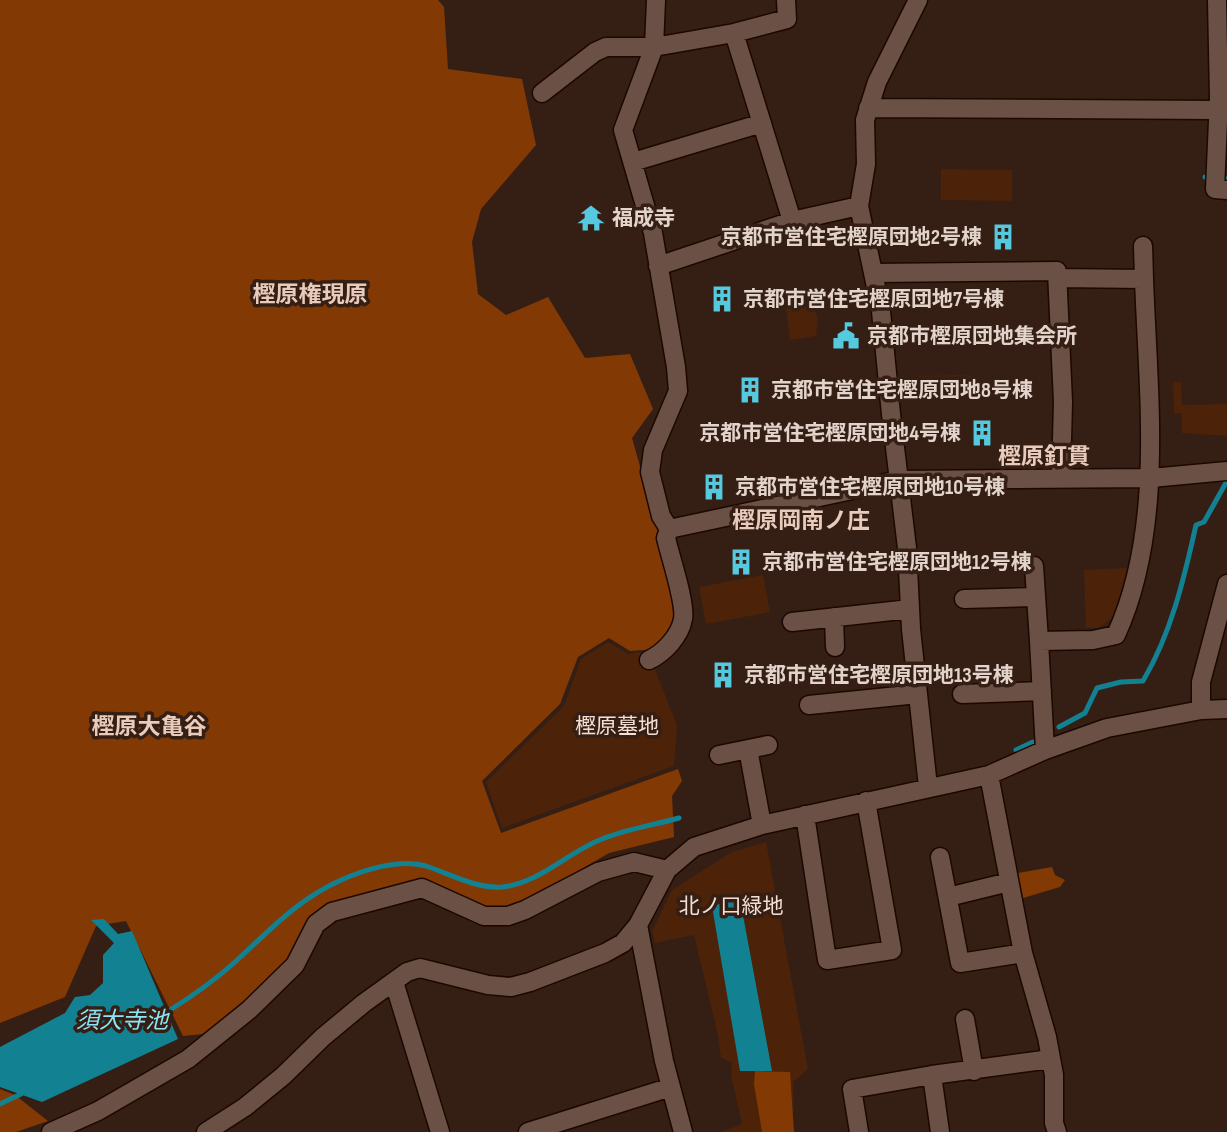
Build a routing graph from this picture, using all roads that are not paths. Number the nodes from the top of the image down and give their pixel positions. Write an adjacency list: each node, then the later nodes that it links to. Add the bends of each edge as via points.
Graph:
1 (656, 0): 6 (street)
2 (786, 0): 5 (street, via 787,19)
3 (918, 0): 9 (street)
4 (1217, 0): 8 (street)
5 (734, 33): 6 (street); 10 (street)
6 (654, 47): 7 (street, via 595,51); 11 (street, via 623,130)
7 (542, 93)
8 (1221, 102): 9 (street); 12 (street)
9 (868, 108): 13 (street)
10 (762, 123): 11 (street); 14 (street)
11 (633, 162): 16 (street)
12 (1219, 182)
13 (859, 206): 14 (street); 17 (street)
14 (792, 221): 16 (street)
15 (1143, 246): 19 (street)
16 (658, 265): 24 (street, via 678,391 653,450 650,472)
17 (874, 273): 18 (street, via 1057,271); 23 (street)
18 (1058, 278): 19 (street); 21 (street)
19 (1144, 279): 22 (street)
20 (1227, 471): 22 (street)
21 (1062, 478): 22 (street); 23 (street)
22 (1151, 478): 32 (street, via 1142,547 1115,635)
23 (899, 480): 24 (street); 29 (street)
24 (669, 529): 34 (street, via 666,538 683,618 660,655)
25 (1034, 566): 27 (street)
26 (1227, 584): 40 (street, via 1201,682)
27 (1036, 597): 28 (street); 32 (street)
28 (964, 599)
29 (911, 609): 30 (street); 36 (street)
30 (834, 617): 31 (street); 33 (street)
31 (792, 622)
32 (1039, 641): 35 (street)
33 (835, 647)
34 (649, 660)
35 (1042, 691): 37 (street); 43 (street)
36 (918, 694): 38 (street); 46 (street)
37 (962, 694)
38 (809, 705)
39 (1227, 709): 40 (street)
40 (1201, 710): 43 (street, via 1107,728)
41 (768, 744): 42 (street)
42 (748, 749): 44 (street); 49 (street)
43 (1045, 750): 45 (street)
44 (719, 755)
45 (989, 775): 46 (street); 52 (street)
46 (928, 787): 47 (street)
47 (866, 801): 48 (street); 48 (street, via 892,950 827,960)
48 (805, 815): 49 (street)
49 (762, 825): 51 (street, via 694,847)
50 (940, 857): 53 (street)
51 (667, 870): 54 (street); 62 (street, via 634,862 598,872 508,916 484,916 422,888 332,912 316,924 295,965 188,1059 98,1111)
52 (1009, 882): 53 (street); 55 (street)
53 (948, 897): 55 (street, via 960,963)
54 (638, 925): 56 (street, via 605,953 510,987 421,968); 61 (street)
55 (1024, 953): 58 (street)
56 (394, 982): 63 (street, via 323,1037 246,1107); 64 (street)
57 (965, 1019): 59 (street)
58 (1051, 1059): 59 (street); 69 (street)
59 (974, 1071): 60 (street)
60 (932, 1075): 67 (street, via 852,1089); 68 (street)
61 (671, 1087): 65 (street); 66 (street)
62 (51, 1132)
63 (206, 1132)
64 (440, 1132)
65 (528, 1132)
66 (683, 1132)
67 (859, 1132)
68 (940, 1132)
69 (1057, 1132)

